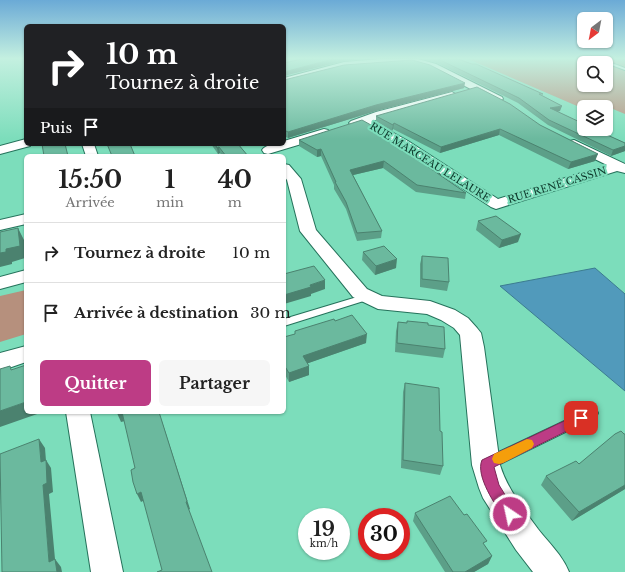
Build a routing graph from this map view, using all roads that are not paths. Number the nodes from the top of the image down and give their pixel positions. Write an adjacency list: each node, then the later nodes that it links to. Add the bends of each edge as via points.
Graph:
1 (473, 86): 2 (street)
2 (478, 88): 3 (street); 4 (street)
3 (506, 103)
4 (363, 120): 8 (street, via 338,128); 11 (street, RUE MARCEAU LELAURE)
5 (564, 138): 9 (street)
6 (24, 144): 7 (street)
7 (0, 150)
8 (286, 155)
9 (622, 167): 11 (street, RUE RENÉ CASSIN)
10 (286, 171): 16 (street, via 294,180 308,232 360,293)
11 (496, 204)
12 (24, 219): 13 (street)
13 (0, 225)
14 (24, 277): 15 (street)
15 (0, 283)
16 (367, 297): 17 (lane); 22 (street, via 378,302 430,308 455,319 470,333)
17 (286, 322)
18 (24, 355): 19 (street)
19 (0, 362)
20 (592, 413): 22 (lane)
21 (78, 414): 23 (street)
22 (486, 465): 24 (street, via 493,488)
23 (107, 572)
24 (553, 572)

